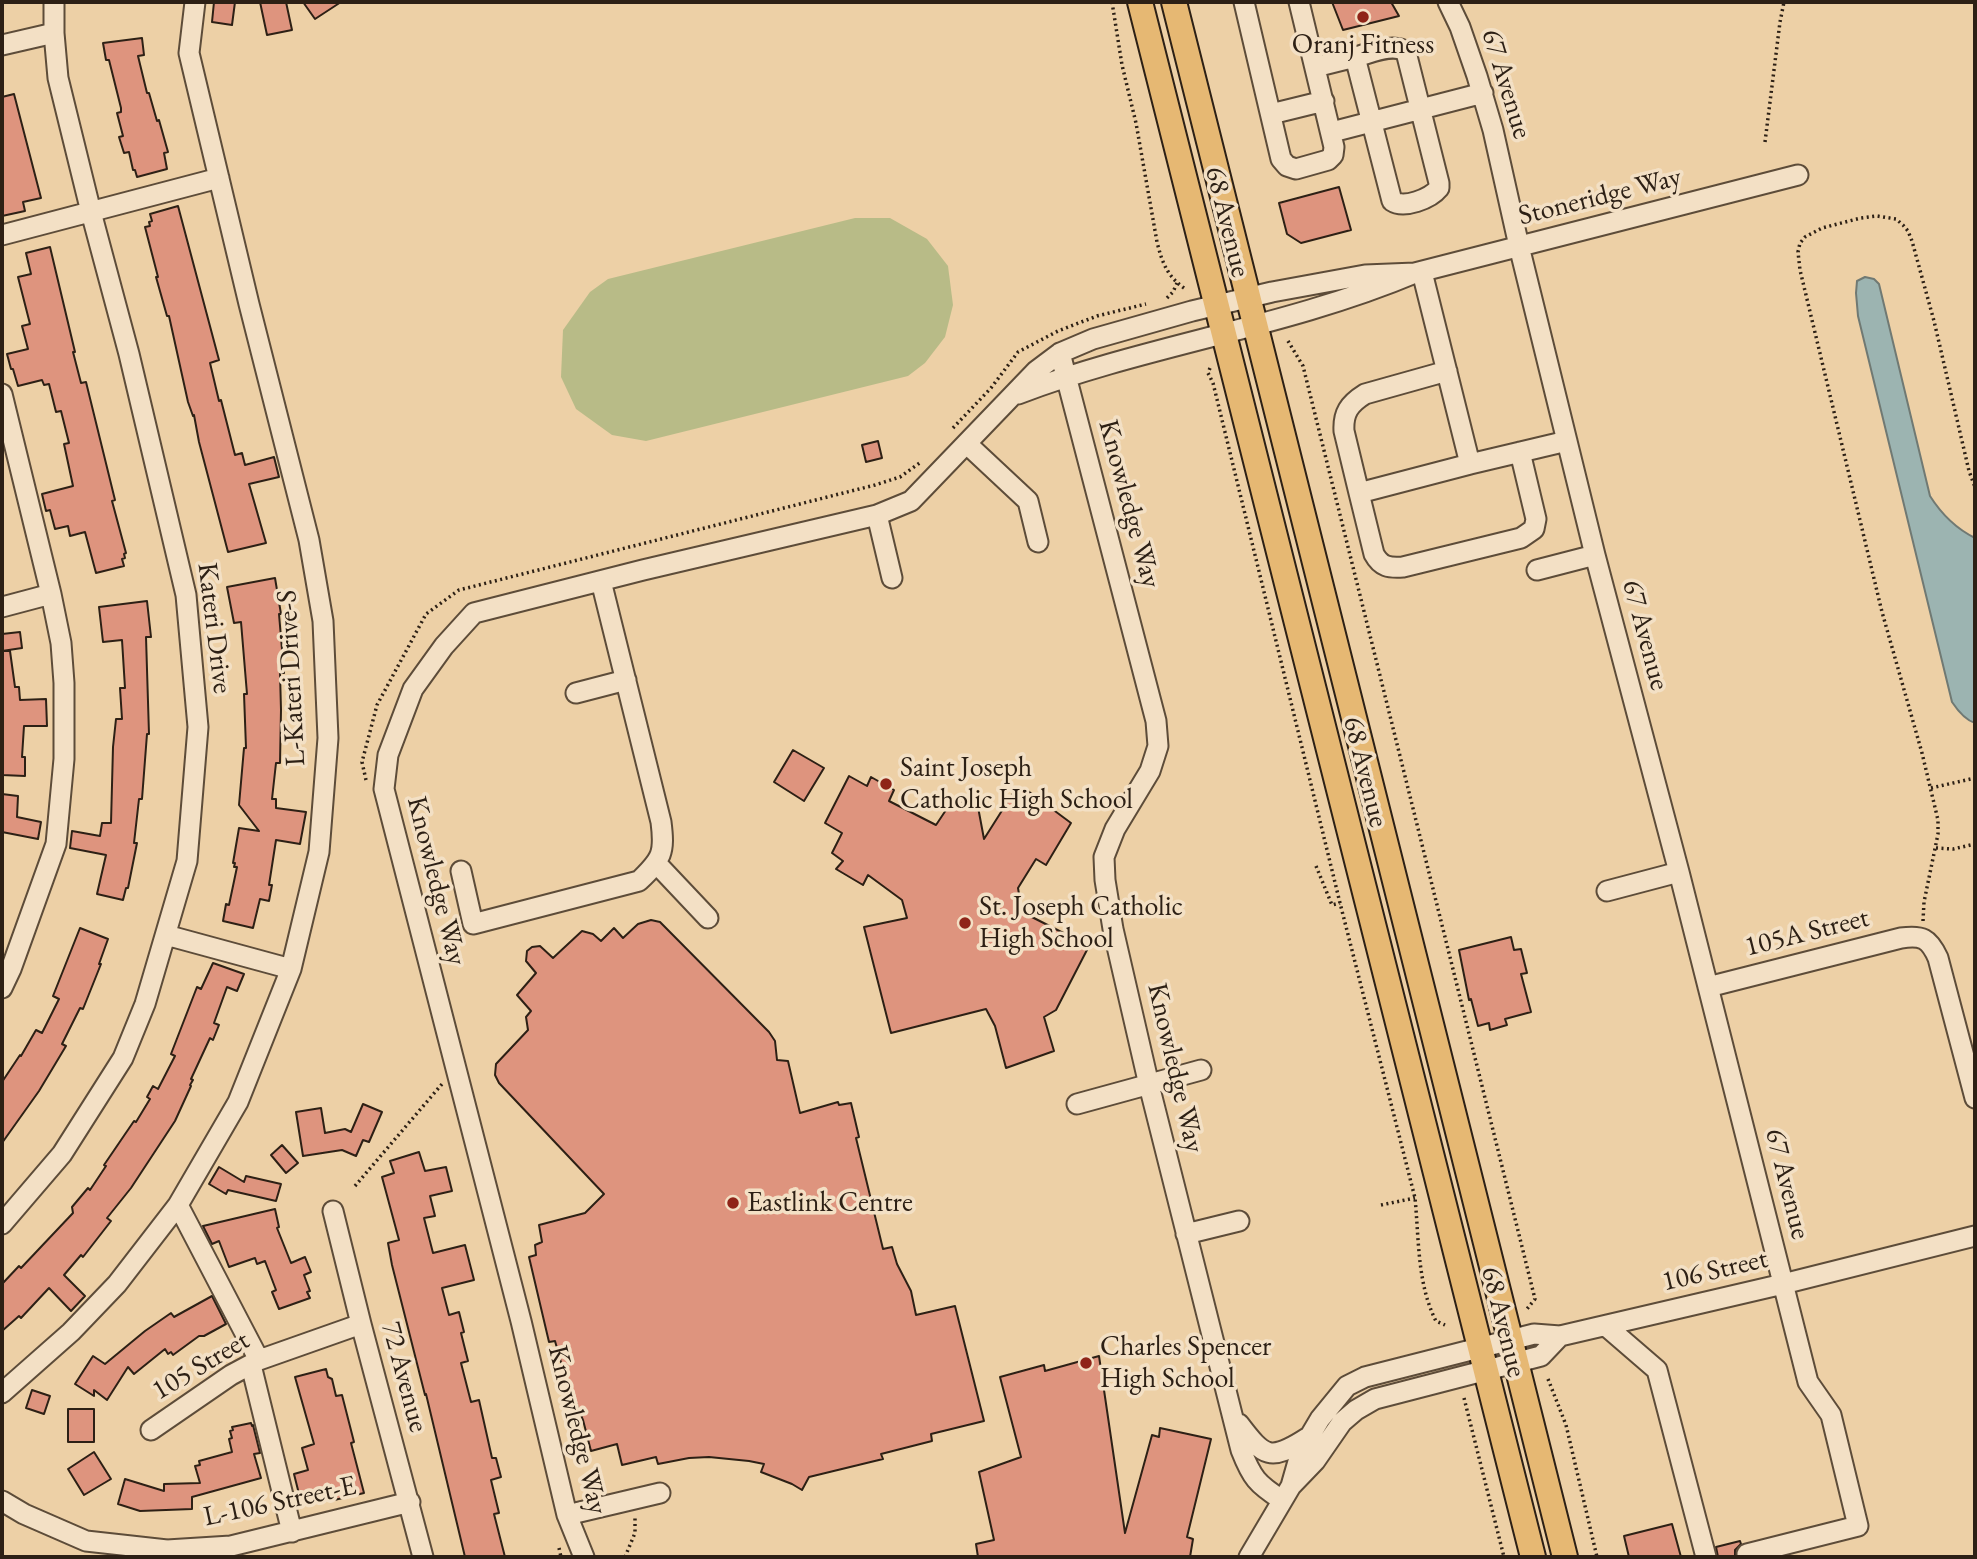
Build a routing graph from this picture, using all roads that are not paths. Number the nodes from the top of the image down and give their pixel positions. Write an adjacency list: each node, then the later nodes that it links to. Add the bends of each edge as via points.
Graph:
1 (54, 2): 8 (street, Kateri Drive)
2 (195, 2): 19 (street, L-Kateri Drive-S, via 189,53)
3 (1140, 2): 25 (main road, 68 Avenue)
4 (1174, 2): 24 (main road, 68 Avenue)
5 (1244, 2): 15 (street)
6 (1299, 2): 11 (street)
7 (1448, 2): 12 (street, 67 Avenue)
8 (54, 33): 9 (street); 20 (street, Kateri Drive, via 58,78)
9 (2, 45)
10 (1355, 57): 11 (street); 14 (street, via 1402,48); 16 (street)
11 (1315, 67): 13 (street)
12 (1483, 93): 14 (street); 22 (street, 67 Avenue)
13 (1324, 101): 15 (street); 17 (street)
14 (1420, 109): 16 (street); 16 (street, via 1439,188 1431,196 1403,204 1390,197)
15 (1271, 114): 17 (street, via 1281,159 1296,169 1333,155)
16 (1371, 122): 17 (street)
17 (1332, 132)
18 (1798, 175): 22 (street, Stoneridge Way)
19 (219, 178): 20 (street); 54 (street, L-Kateri Drive-S, via 309,540 323,621 328,738 319,852)
20 (91, 212): 21 (street); 53 (street, Kateri Drive, via 186,595 198,727 187,862)
21 (2, 235)
22 (1519, 246): 23 (street, Stoneridge Way); 33 (street, 67 Avenue)
23 (1419, 272): 24 (street, Stoneridge Way, via 1366,275); 26 (street, Stoneridge Way, via 1372,291); 29 (street)
24 (1249, 297): 25 (street, Knowledge Way); 26 (main road, 68 Avenue)
25 (1217, 305): 27 (main road, 68 Avenue); 28 (street, Knowledge Way, via 1093,339)
26 (1256, 325): 27 (street, Knowledge Way); 70 (main road, 68 Avenue)
27 (1225, 333): 30 (street, Knowledge Way); 71 (main road, 68 Avenue)
28 (1060, 353): 30 (street, Knowledge Way); 32 (street, Knowledge Way)
29 (1447, 371): 36 (street); 37 (street, via 1365,394 1347,410 1344,431)
30 (1067, 375): 32 (street, Knowledge Way); 58 (street, Knowledge Way, via 1156,721 1158,746 1150,771 1115,829 1104,857 1113,929)
31 (2, 394): 44 (street)
32 (1013, 395): 34 (street, Knowledge Way)
33 (1566, 441): 35 (street); 40 (street, 67 Avenue)
34 (967, 444): 38 (street, Knowledge Way, via 911,500); 39 (street, via 1028,501)
35 (1520, 452): 36 (street); 37 (street, via 1536,519 1534,529 1508,541 1403,568 1378,562)
36 (1470, 464): 37 (street)
37 (1359, 493)
38 (877, 515): 42 (street); 43 (street, Knowledge Way)
39 (1038, 542)
40 (1595, 555): 41 (street); 50 (street, 67 Avenue)
41 (1537, 570)
42 (892, 578)
43 (601, 581): 46 (street); 81 (street, Knowledge Way, via 474,613 413,689 388,755 384,789)
44 (51, 594): 45 (street); 56 (street, via 64,683 64,759 56,844)
45 (2, 607)
46 (626, 680): 47 (street); 48 (street, via 661,822 663,843)
47 (576, 693)
48 (657, 864): 49 (street, via 639,881 472,924); 52 (street)
49 (461, 871)
50 (1679, 872): 51 (street); 55 (street, 67 Avenue)
51 (1607, 891)
52 (708, 918)
53 (166, 935): 54 (street); 64 (street, Kateri Drive, via 122,1058 62,1154)
54 (291, 969): 61 (street, L-Kateri Drive-S, via 238,1102)
55 (1708, 987): 59 (street, 105A Street, via 1901,938 1921,937 1938,958); 67 (street, 67 Avenue)
56 (2, 988)
57 (1202, 1070): 58 (street)
58 (1149, 1085): 60 (street); 65 (street, Knowledge Way)
59 (1975, 1098)
60 (1077, 1104)
61 (178, 1205): 72 (street); 73 (street, L-Kateri Drive-S, via 117,1284)
62 (333, 1211): 68 (street, 72 Avenue)
63 (1238, 1221): 65 (street)
64 (2, 1224)
65 (1186, 1234): 74 (street, Knowledge Way)
66 (1975, 1236): 67 (street, 106 Street)
67 (1783, 1284): 69 (street, 106 Street); 83 (street, 67 Avenue, via 1808,1382 1831,1415 1858,1526)
68 (360, 1324): 72 (street, 105 Street); 80 (street, 72 Avenue)
69 (1606, 1326): 70 (street, 106 Street, via 1560,1336 1541,1356); 89 (street, via 1657,1370)
70 (1513, 1351): 71 (street, Knowledge Way); 88 (main road, 68 Avenue)
71 (1481, 1359): 76 (street, Knowledge Way, via 1365,1377 1347,1386); 78 (street, Knowledge Way, via 1356,1409); 87 (main road, 68 Avenue)
72 (255, 1362): 75 (street, 105 Street); 82 (street)
73 (2, 1393)
74 (1232, 1414): 76 (street, Knowledge Way, via 1254,1445 1273,1453); 78 (street, Knowledge Way, via 1253,1478 1263,1488)
75 (151, 1430)
76 (1309, 1437): 78 (street, Knowledge Way)
77 (660, 1493): 81 (street)
78 (1287, 1493): 86 (street, Knowledge Way)
79 (2, 1502): 82 (street, L-106 Street-E, via 86,1541 167,1550 232,1546)
80 (410, 1502): 82 (street, L-106 Street-E); 84 (street, 72 Avenue)
81 (567, 1515): 85 (street, Knowledge Way)
82 (292, 1532)
83 (1747, 1554)
84 (423, 1557)
85 (584, 1557)
86 (1249, 1557)
87 (1533, 1557)
88 (1565, 1557)
89 (1706, 1557)

